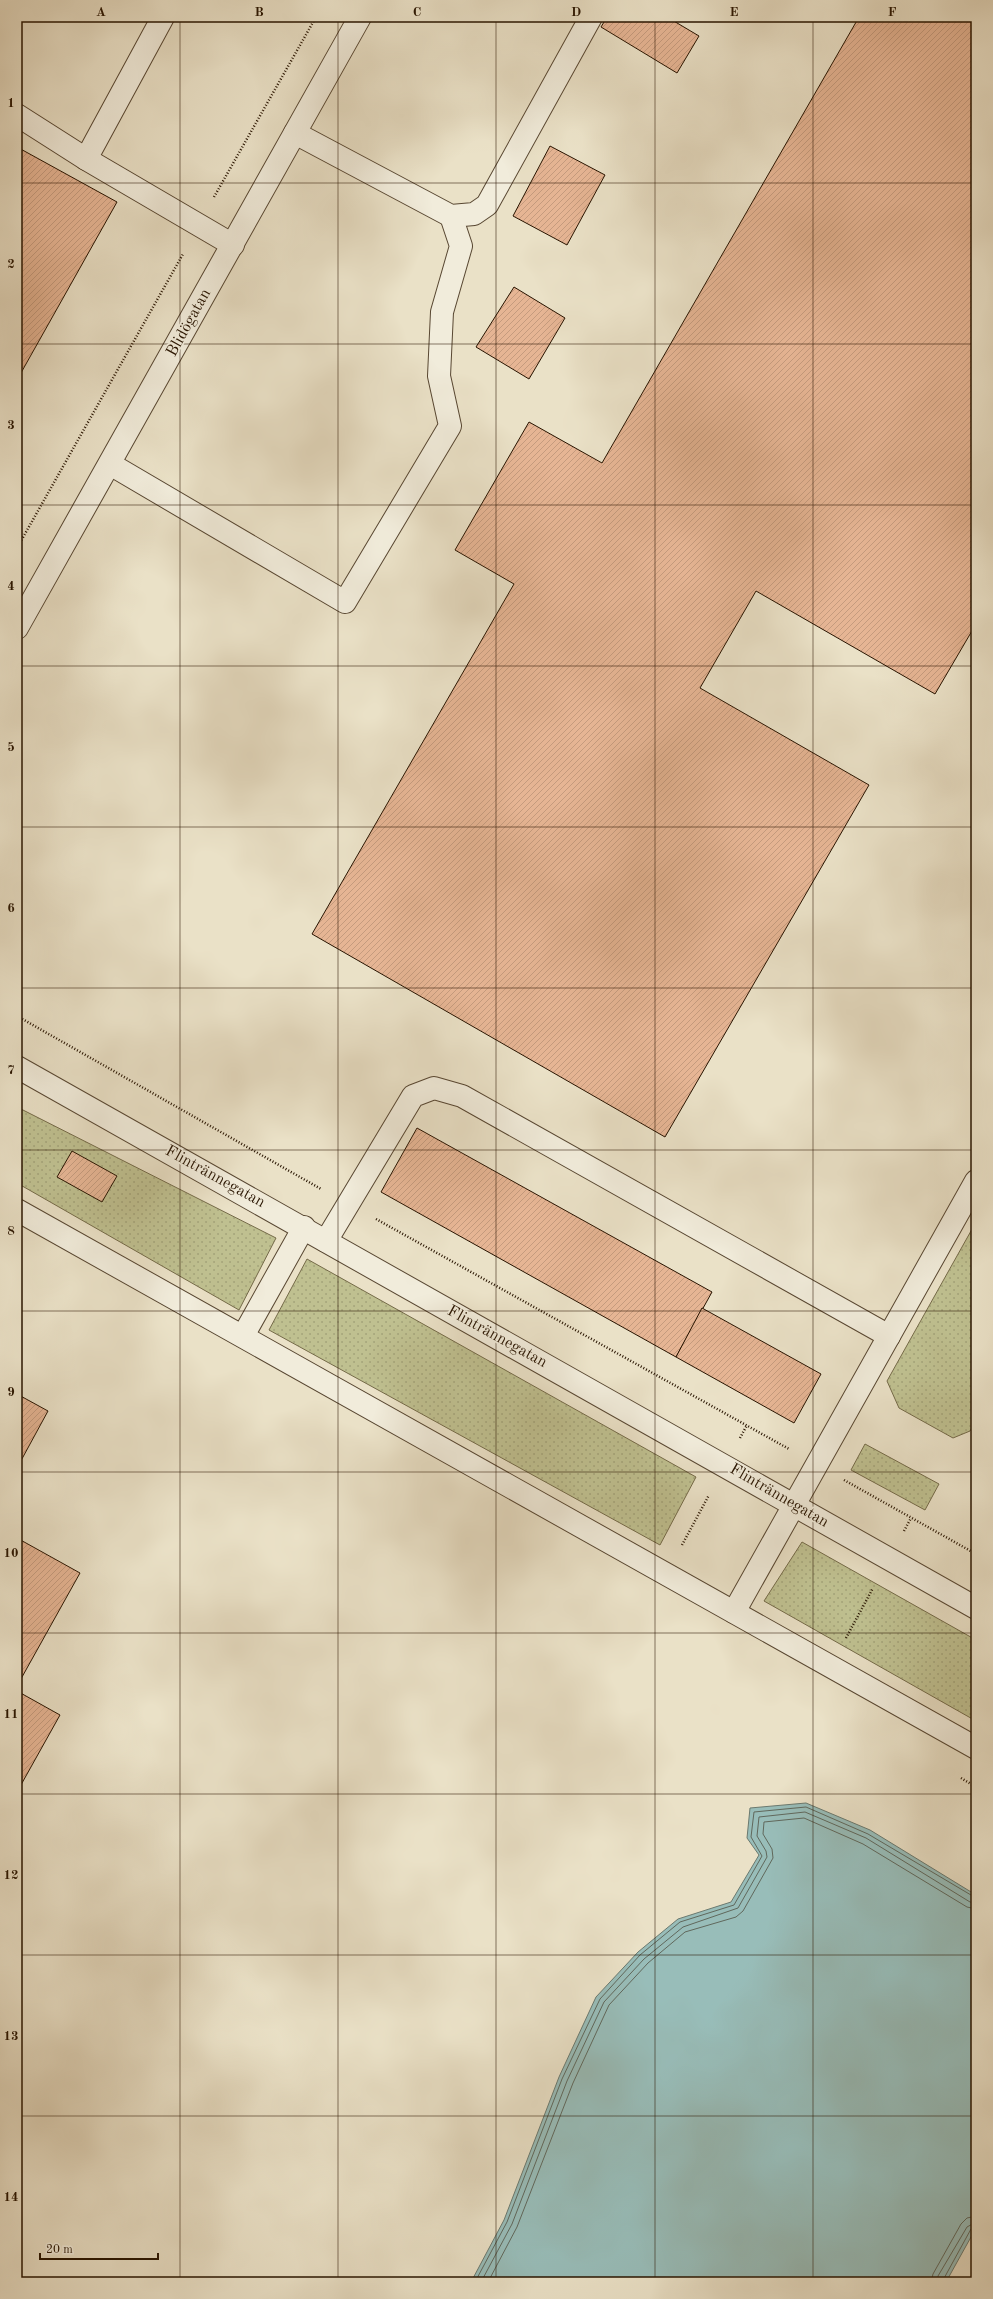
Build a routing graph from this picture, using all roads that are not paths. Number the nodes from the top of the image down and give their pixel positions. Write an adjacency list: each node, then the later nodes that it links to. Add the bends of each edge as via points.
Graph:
1 (163, 17): 6 (street)
2 (360, 17): 5 (street, Blidögatan)
3 (592, 17): 7 (street, via 487,205 474,214)
4 (17, 115): 6 (street)
5 (295, 133): 7 (street); 8 (street, Blidögatan)
6 (86, 159): 8 (street)
7 (451, 216): 9 (street, via 461,246 442,312 439,376 450,426 346,602)
8 (233, 245): 9 (street, Blidögatan)
9 (110, 464): 10 (street, Blidögatan)
10 (17, 628)
11 (17, 1067): 14 (street, Flintrännegatan)
12 (976, 1180): 17 (street)
13 (17, 1210): 16 (street)
14 (304, 1227): 15 (street, Flintrännegatan); 16 (street)
15 (326, 1241): 17 (street, via 413,1096 434,1088 462,1096); 18 (street, Flintrännegatan)
16 (243, 1336): 20 (street)
17 (889, 1336): 18 (street)
18 (795, 1505): 19 (street, Flintrännegatan); 20 (street)
19 (976, 1608)
20 (734, 1612): 21 (street)
21 (976, 1748)

